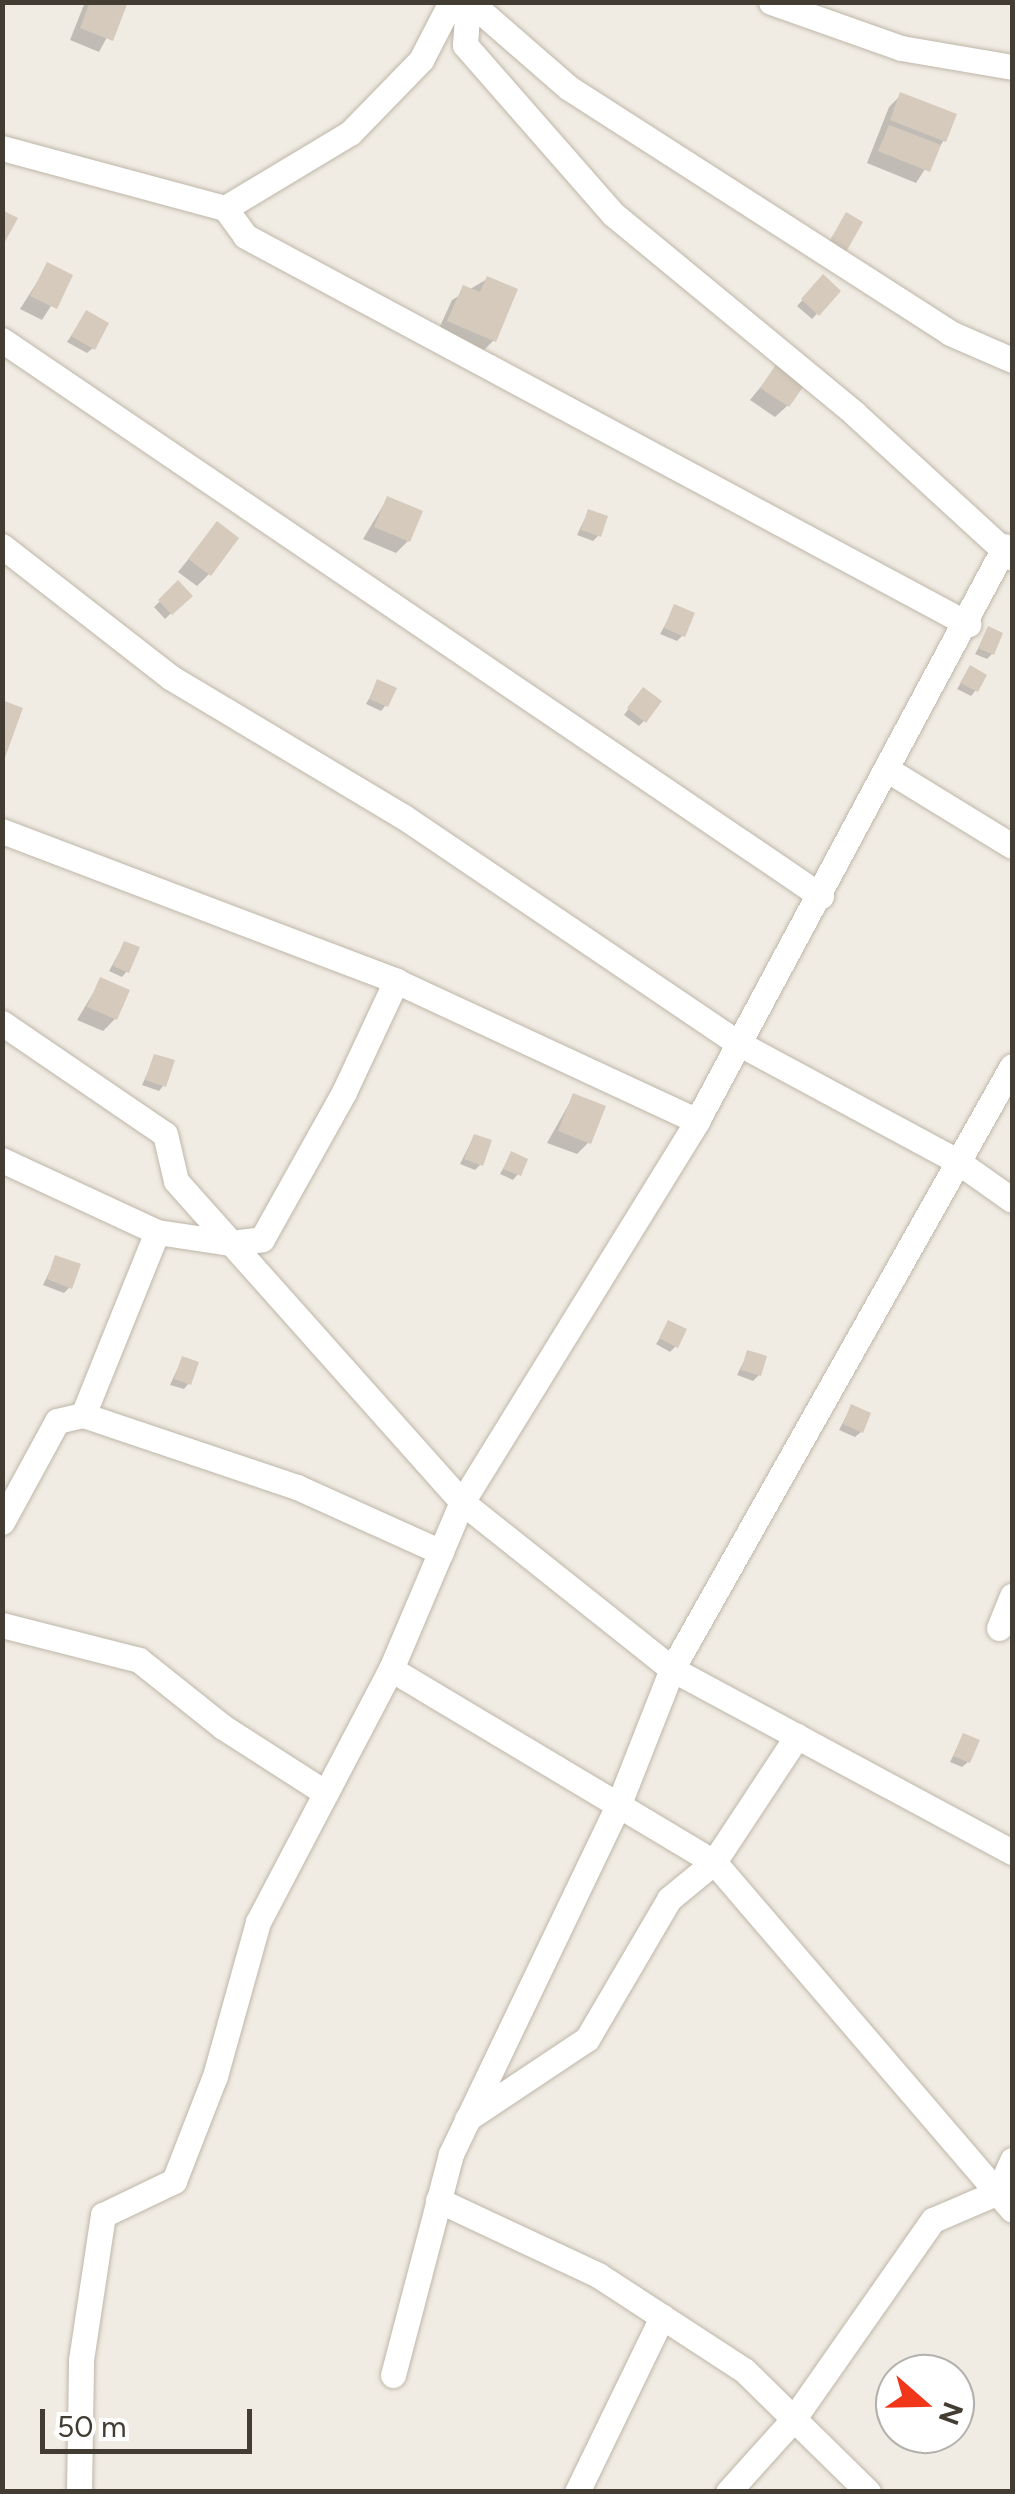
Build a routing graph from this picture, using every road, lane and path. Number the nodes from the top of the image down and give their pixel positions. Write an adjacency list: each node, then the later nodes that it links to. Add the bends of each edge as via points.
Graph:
1 (451, 2): 6 (street, via 421,60 350,133)
2 (469, 2): 8 (street, via 570,88 950,333); 10 (street, via 465,44 613,214)
3 (770, 2): 4 (street, via 901,48)
4 (1012, 67)
5 (2, 148): 6 (street)
6 (224, 208): 11 (street, via 246,236)
7 (2, 340): 15 (street)
8 (1012, 360)
9 (2, 546): 18 (street, via 170,677 404,817)
10 (1009, 552): 11 (street)
11 (968, 624): 12 (street)
12 (888, 770): 14 (street); 15 (street)
13 (2, 832): 16 (street)
14 (1012, 846)
15 (821, 896): 18 (street)
16 (396, 980): 20 (street); 25 (street, via 344,1092 262,1239)
17 (2, 1023): 25 (street, via 165,1134 176,1181)
18 (738, 1043): 20 (street); 22 (street)
19 (1012, 1066): 22 (street)
20 (697, 1121): 27 (street)
21 (2, 1160): 24 (street)
22 (957, 1161): 23 (street); 34 (street)
23 (1012, 1200)
24 (157, 1232): 25 (street); 26 (street)
25 (231, 1243): 27 (street)
26 (83, 1415): 28 (street, via 57,1421); 29 (street, via 297,1487)
27 (462, 1502): 29 (street); 34 (street)
28 (2, 1522)
29 (442, 1552): 33 (street)
30 (1012, 1596): 32 (street)
31 (2, 1625): 36 (street, via 139,1660 223,1727)
32 (999, 1628)
33 (391, 1669): 36 (street); 37 (street)
34 (672, 1669): 35 (street); 37 (street)
35 (796, 1736): 38 (street); 39 (street)
36 (326, 1793): 47 (street, via 258,1922 215,2076 174,2181 103,2215 80,2360)
37 (618, 1806): 39 (street); 40 (street)
38 (1012, 1852)
39 (714, 1862): 40 (street, via 669,1899 586,2039); 43 (street)
40 (467, 2120): 42 (street)
41 (1012, 2160): 43 (street)
42 (438, 2200): 44 (street, via 598,2275); 45 (street)
43 (1005, 2201): 46 (street, via 934,2220)
44 (662, 2317): 46 (street, via 744,2370); 48 (street)
45 (393, 2375)
46 (792, 2421): 49 (street); 50 (street)
47 (79, 2492)
48 (577, 2492)
49 (728, 2492)
50 (868, 2492)

